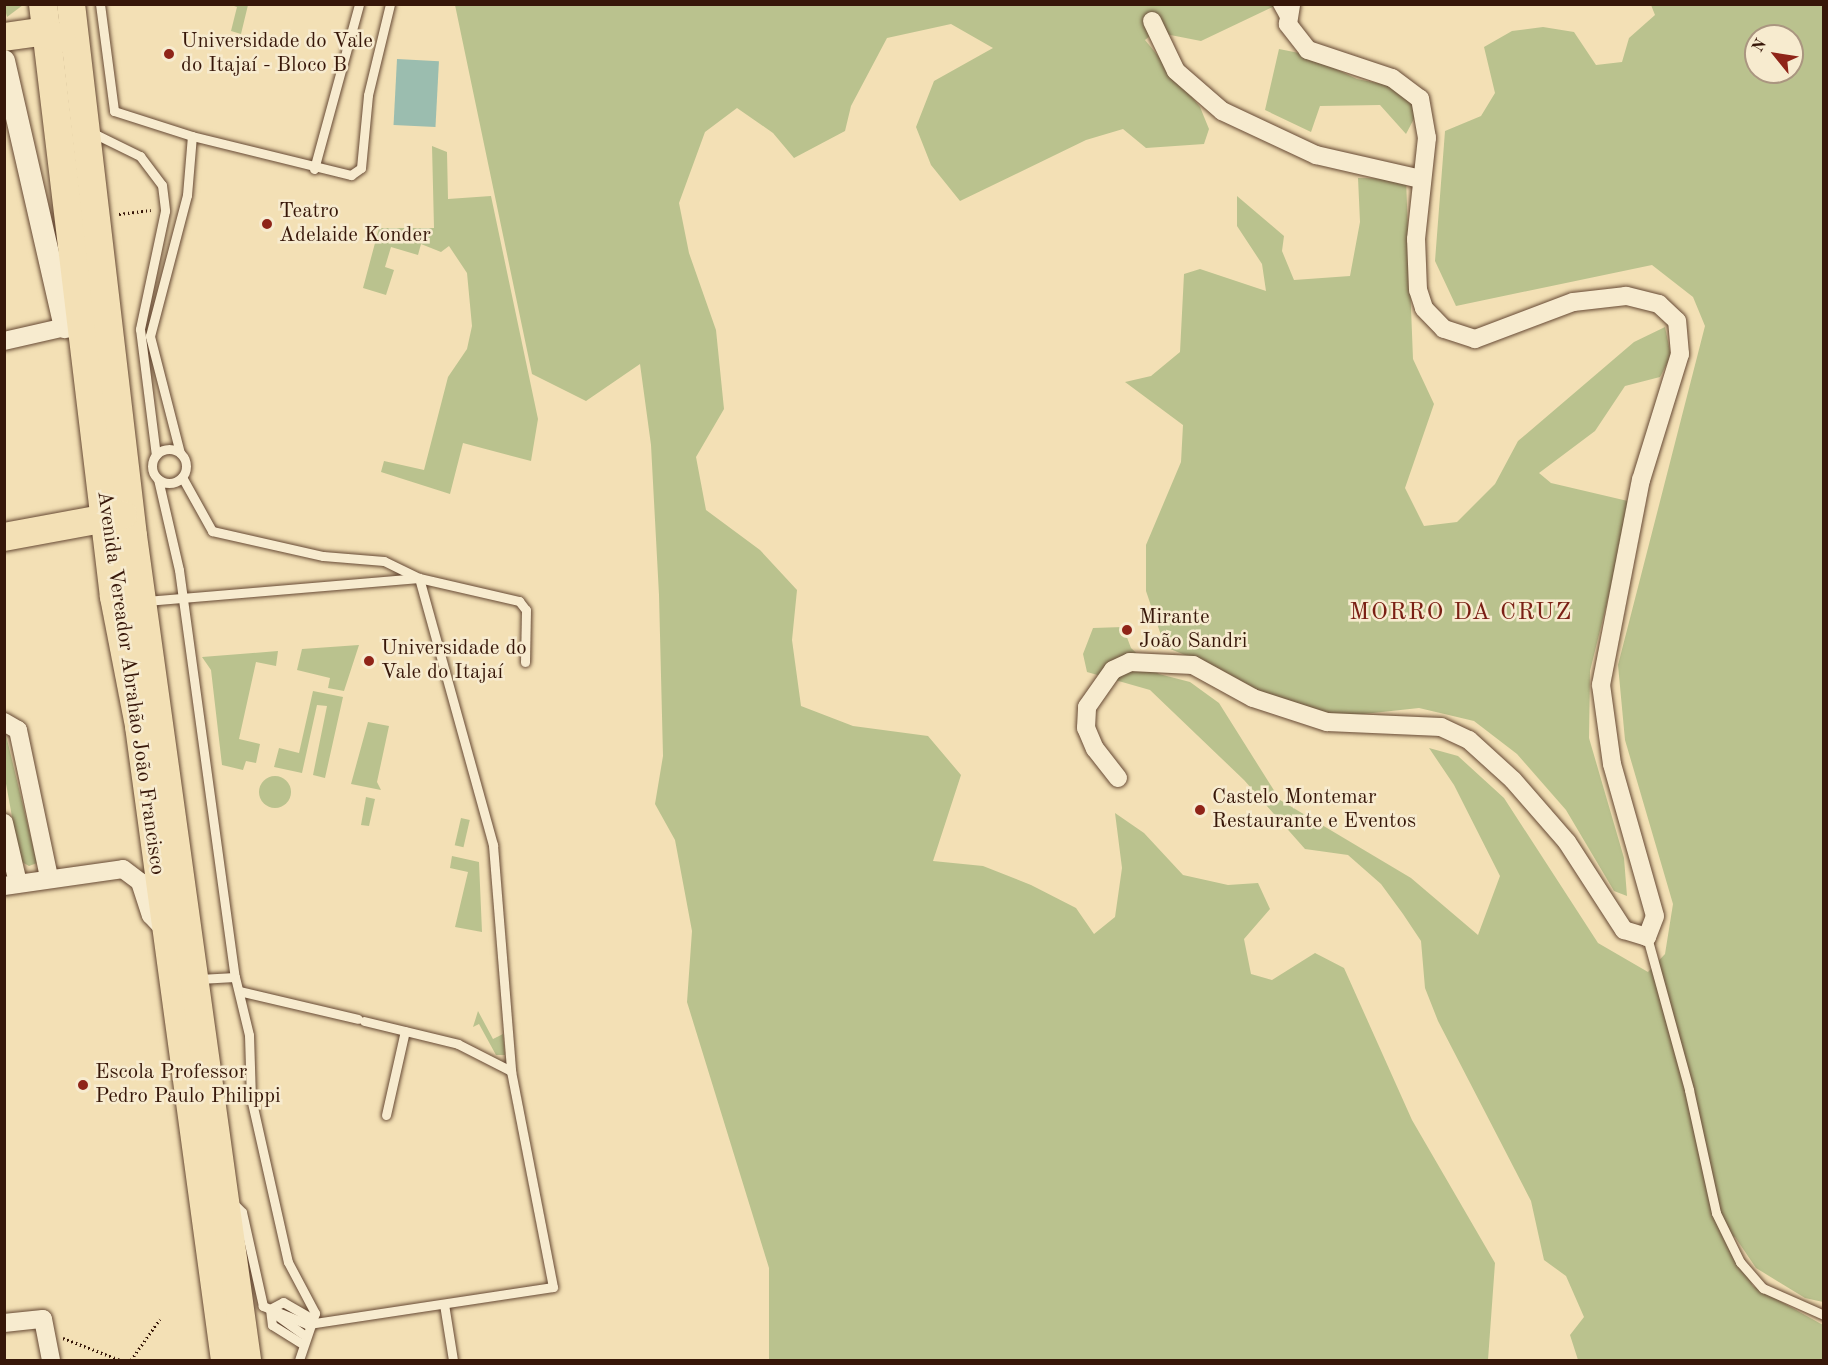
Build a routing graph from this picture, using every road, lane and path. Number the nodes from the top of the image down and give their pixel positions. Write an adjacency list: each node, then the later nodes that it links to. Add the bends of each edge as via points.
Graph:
1 (43, 4): 10 (main road, Avenida Vereador Abrahão João Francisco)
2 (71, 4): 12 (main road, Avenida Vereador Abrahão João Francisco)
3 (100, 4): 15 (lane, via 114,111)
4 (359, 4): 16 (lane)
5 (390, 4): 16 (lane, via 357,173)
6 (1277, 4): 9 (lane)
7 (1291, 4): 9 (street)
8 (1152, 21): 17 (street, via 1176,71 1221,111 1316,155)
9 (1288, 24): 17 (street, via 1308,50 1392,78 1420,99 1427,138)
10 (45, 33): 11 (main road); 12 (main road); 22 (main road, Avenida Vereador Abrahão João Francisco)
11 (4, 37)
12 (76, 47): 14 (main road, Avenida Vereador Abrahão João Francisco)
13 (4, 61): 20 (street)
14 (84, 128): 18 (lane, via 154,169); 27 (main road, Avenida Vereador Abrahão João Francisco)
15 (192, 136): 16 (lane); 23 (lane, via 187,195 150,336)
16 (314, 169)
17 (1421, 179): 39 (street, via 1418,290 1424,308 1444,329 1475,339 1573,302 1626,296 1659,304 1677,321 1682,336 1641,480 1601,685 1612,764 1654,903)
18 (165, 212): 19 (path, via 116,214); 24 (lane, via 140,329)
19 (117, 224)
20 (65, 327): 21 (street); 22 (main road)
21 (4, 341)
22 (88, 366): 27 (main road, Avenida Vereador Abrahão João Francisco)
23 (180, 453): 24 (lane, via 167,450); 25 (lane, via 185,465)
24 (156, 455): 26 (lane, via 152,468)
25 (182, 477): 26 (lane, via 170,483); 29 (lane, via 212,531 323,556 384,561)
26 (158, 479): 31 (lane)
27 (123, 522): 28 (main road); 30 (main road, Avenida Vereador Abrahão João Francisco); 38 (main road, Avenida Vereador Abrahão João Francisco)
28 (4, 537)
29 (419, 578): 31 (lane); 32 (lane, via 519,601 526,610); 44 (lane, via 493,844)
30 (144, 601): 31 (lane); 41 (main road, Avenida Vereador Abrahão João Francisco)
31 (183, 602): 40 (lane)
32 (525, 662)
33 (4, 722): 36 (street, via 18,730)
34 (1118, 778): 39 (street, via 1095,749 1086,728 1087,707 1113,670 1130,662 1193,664 1253,698 1328,722 1455,731 1505,772 1567,842 1624,930)
35 (4, 823): 37 (street)
36 (49, 877): 37 (street); 38 (street, via 123,869 140,882 151,915)
37 (11, 884)
38 (166, 931): 58 (main road, Avenida Vereador Abrahão João Francisco)
39 (1647, 937): 49 (lane, via 1689,1089 1716,1213 1740,1262 1763,1288)
40 (235, 977): 41 (lane); 42 (lane)
41 (194, 980): 46 (main road, Avenida Vereador Abrahão João Francisco)
42 (239, 991): 43 (lane); 51 (lane, via 266,1173 288,1262 315,1313)
43 (405, 1031): 44 (lane, via 469,1048); 45 (lane)
44 (512, 1071): 47 (lane, via 553,1287)
45 (386, 1115)
46 (222, 1192): 48 (lane, via 242,1212 256,1290); 59 (main road, Avenida Vereador Abrahão João Francisco)
47 (444, 1304): 51 (lane); 61 (lane)
48 (270, 1309): 51 (lane); 54 (lane, via 272,1325)
49 (1824, 1315)
50 (160, 1318): 57 (path)
51 (309, 1321): 54 (lane)
52 (4, 1323): 53 (street)
53 (44, 1326): 55 (street); 56 (path)
54 (303, 1339): 60 (lane)
55 (51, 1360)
56 (120, 1360)
57 (131, 1360)
58 (225, 1360)
59 (247, 1360)
60 (298, 1360)
61 (453, 1360)

